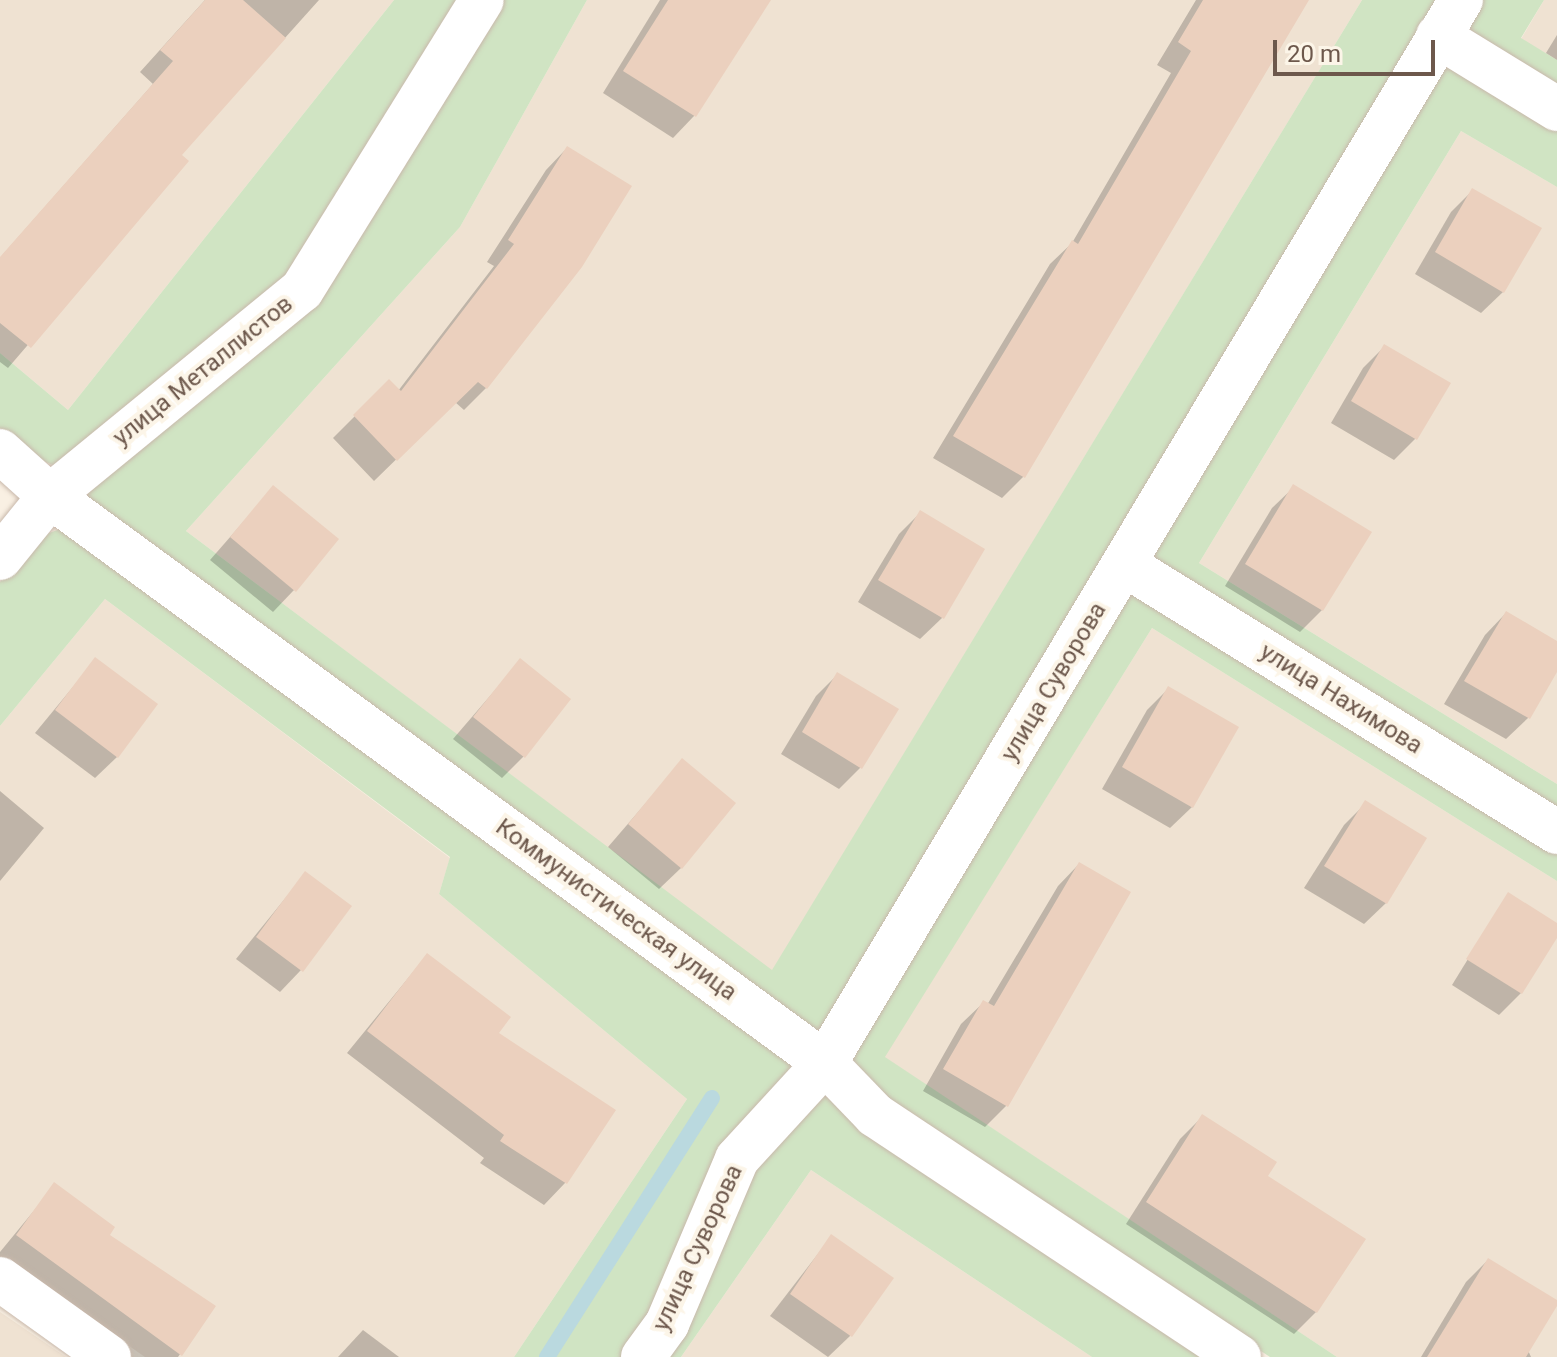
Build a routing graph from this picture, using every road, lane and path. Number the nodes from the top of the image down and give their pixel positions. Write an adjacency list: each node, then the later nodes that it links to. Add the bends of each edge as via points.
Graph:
1 (482, 0): 6 (street, улица Металлистов, via 302,290)
2 (1461, 0): 3 (street, улица Суворова)
3 (1438, 36): 4 (street); 8 (street, улица Суворова)
4 (1557, 109)
5 (0, 451): 6 (street, Коммунистическая улица)
6 (50, 496): 7 (street, улица Металлистов); 10 (street, Коммунистическая улица)
7 (0, 558)
8 (1125, 565): 9 (street, улица Нахимова); 10 (street, улица Суворова)
9 (1557, 832)
10 (825, 1063): 13 (street, улица Суворова, via 737,1159 667,1324); 14 (street, Коммунистическая улица, via 875,1115)
11 (0, 1279): 12 (street)
12 (109, 1357)
13 (643, 1357)
14 (1239, 1357)

